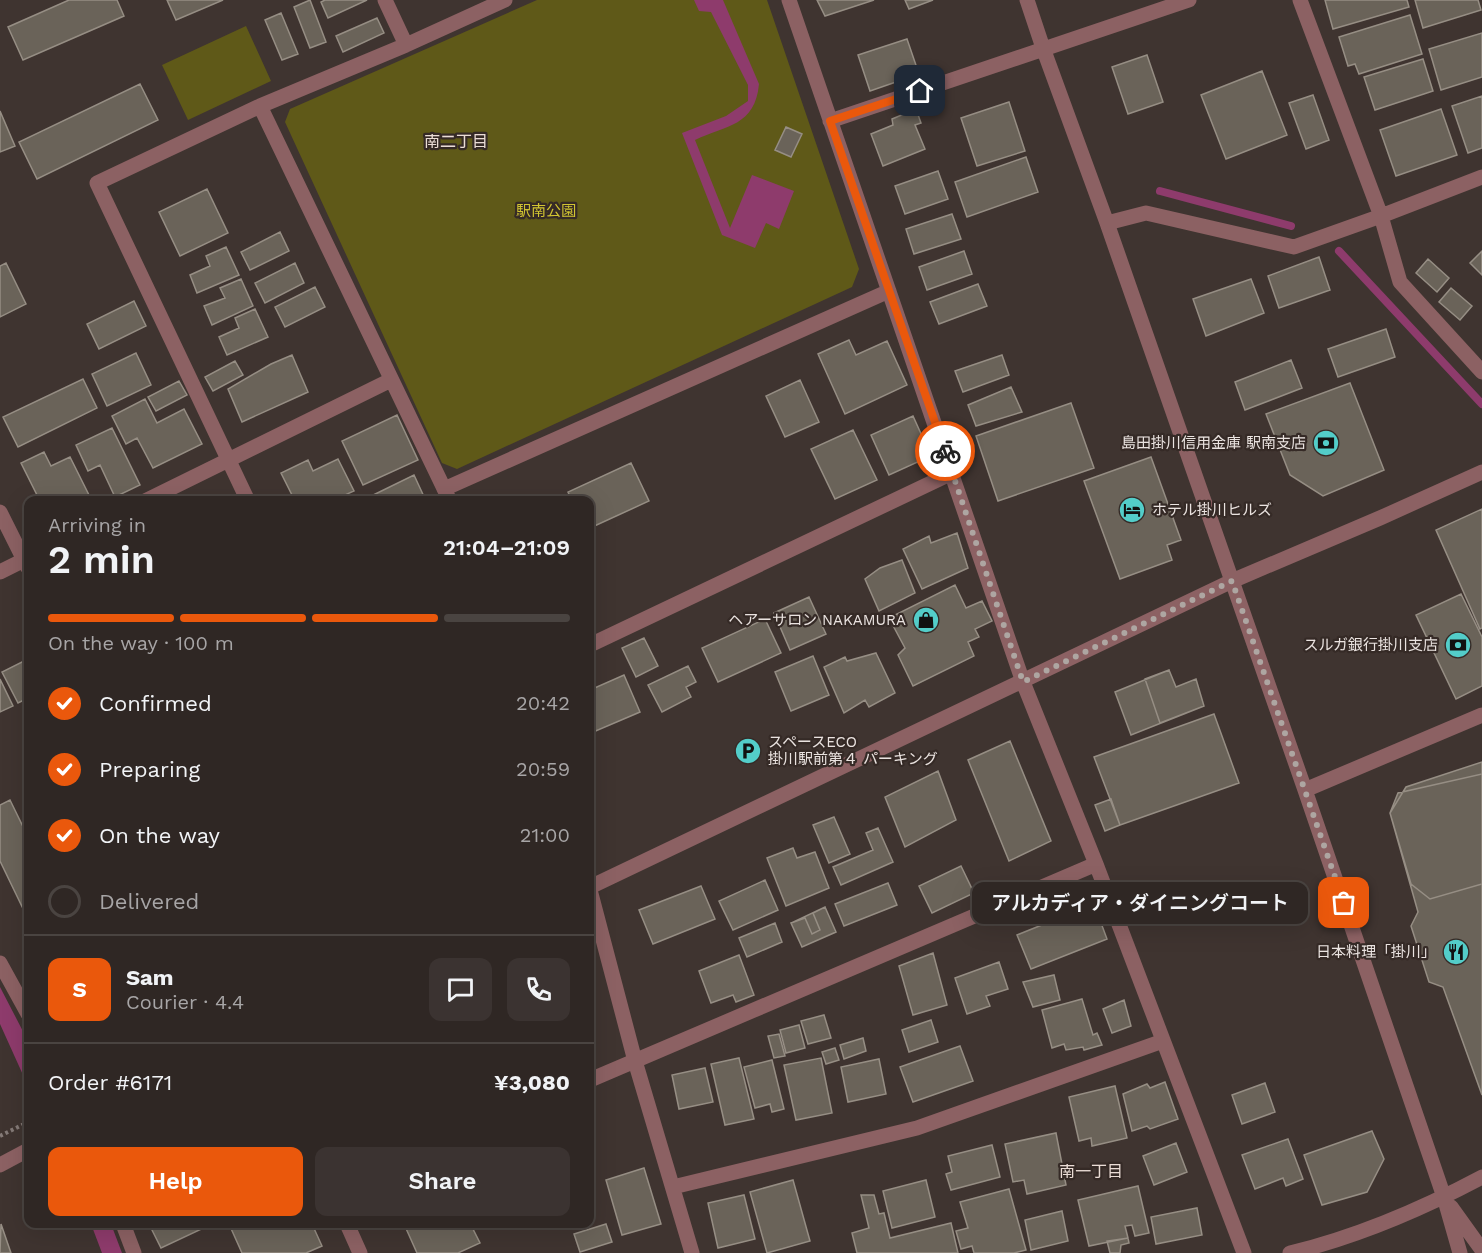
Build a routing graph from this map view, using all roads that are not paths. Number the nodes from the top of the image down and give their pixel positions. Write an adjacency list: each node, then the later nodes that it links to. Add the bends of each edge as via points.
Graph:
1 (385, 0): 7 (street)
2 (505, 0): 7 (street)
3 (789, 0): 10 (street)
4 (1027, 0): 8 (street)
5 (1189, 0): 8 (street)
6 (1300, 0): 12 (street)
7 (406, 45): 9 (street)
8 (1043, 48): 10 (street); 13 (street)
9 (260, 106): 16 (street); 17 (street, via 97,183)
10 (830, 121): 14 (street)
11 (1482, 177): 12 (street)
12 (1382, 216): 13 (street, via 1294,247 1146,213); 15 (street, via 1400,282)
13 (1107, 223): 27 (street)
14 (889, 291): 19 (street); 20 (street)
15 (1482, 372)
16 (391, 380): 17 (street); 20 (street)
17 (227, 460): 21 (street); 22 (street)
18 (1482, 472): 27 (street)
19 (952, 473): 28 (street); 29 (street)
20 (447, 495)
21 (155, 496)
22 (245, 496)
23 (0, 512): 24 (street)
24 (24, 556)
25 (24, 563): 26 (street)
26 (0, 572)
27 (1232, 581): 29 (street); 31 (street)
28 (594, 643)
29 (1023, 682): 32 (street); 33 (street)
30 (1482, 715): 31 (street)
31 (1305, 790): 44 (street)
32 (1096, 864): 37 (street); 38 (street)
33 (594, 886)
34 (594, 904): 38 (street)
35 (0, 963): 36 (street)
36 (24, 1007)
37 (1163, 1041): 43 (street, via 917,1128); 51 (street)
38 (634, 1061): 39 (street); 43 (street)
39 (594, 1078)
40 (24, 1152): 41 (street)
41 (0, 1165)
42 (1482, 1177): 44 (street)
43 (673, 1186): 50 (street)
44 (1444, 1197): 47 (street); 52 (street, via 1370,1228); 53 (street)
45 (125, 1228): 48 (street)
46 (349, 1228): 49 (street)
47 (1482, 1251)
48 (134, 1253)
49 (360, 1253)
50 (692, 1253)
51 (1244, 1253)
52 (1290, 1253)
53 (1460, 1253)

